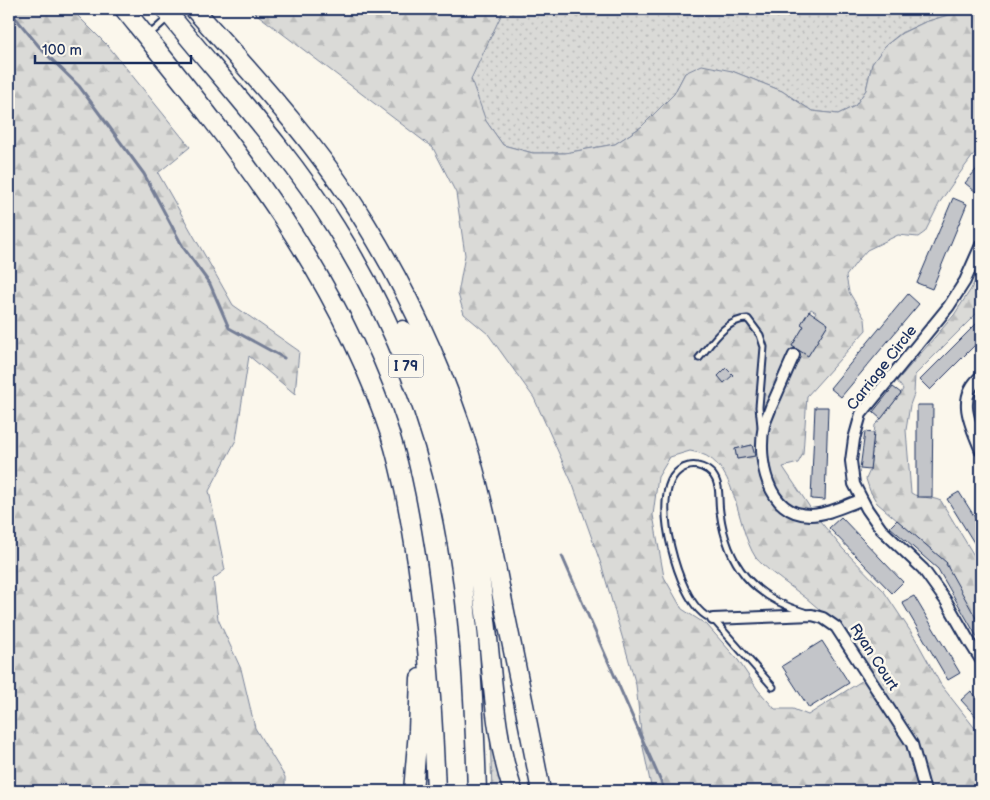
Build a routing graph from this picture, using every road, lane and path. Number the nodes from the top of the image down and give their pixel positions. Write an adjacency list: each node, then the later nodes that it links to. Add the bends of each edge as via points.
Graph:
1 (124, 9): 4 (highway, I 79)
2 (194, 9): 22 (highway, via 298,128 347,194 403,290 434,355 478,484)
3 (168, 12): 4 (lane); 5 (highway, I 79, via 260,121)
4 (147, 37): 13 (highway, I 79, via 263,187 332,297 360,356 390,435 409,512)
5 (336, 228): 20 (highway, I 79, via 395,339 438,459 463,584); 21 (highway, via 384,294 403,331 451,452 477,558 498,732)
6 (981, 245): 12 (street, Carriage Circle, via 966,281 949,306 861,414 851,461 853,480)
7 (794, 354): 10 (street, via 764,425)
8 (699, 358): 10 (lane, via 736,320 748,319 753,324 764,347 759,407)
9 (981, 376): 11 (street, via 967,396 968,419)
10 (763, 442): 12 (street, via 770,489 793,512 813,515)
11 (981, 451)
12 (861, 500): 16 (street, Carriage Circle, via 881,529 923,569)
13 (423, 605): 18 (highway); 19 (highway, I 79, via 433,711)
14 (812, 614): 15 (street); 15 (lane, via 786,607 762,593 738,567 722,527 717,485 704,468 693,465 673,474 669,483 666,497 668,534 674,563 693,601 705,617); 23 (street, Ryan Court, via 836,627 912,744)
15 (713, 619): 17 (lane)
16 (981, 660)
17 (773, 687)
18 (413, 791)
19 (436, 791)
20 (477, 791)
21 (513, 791)
22 (541, 791)
23 (925, 791)

